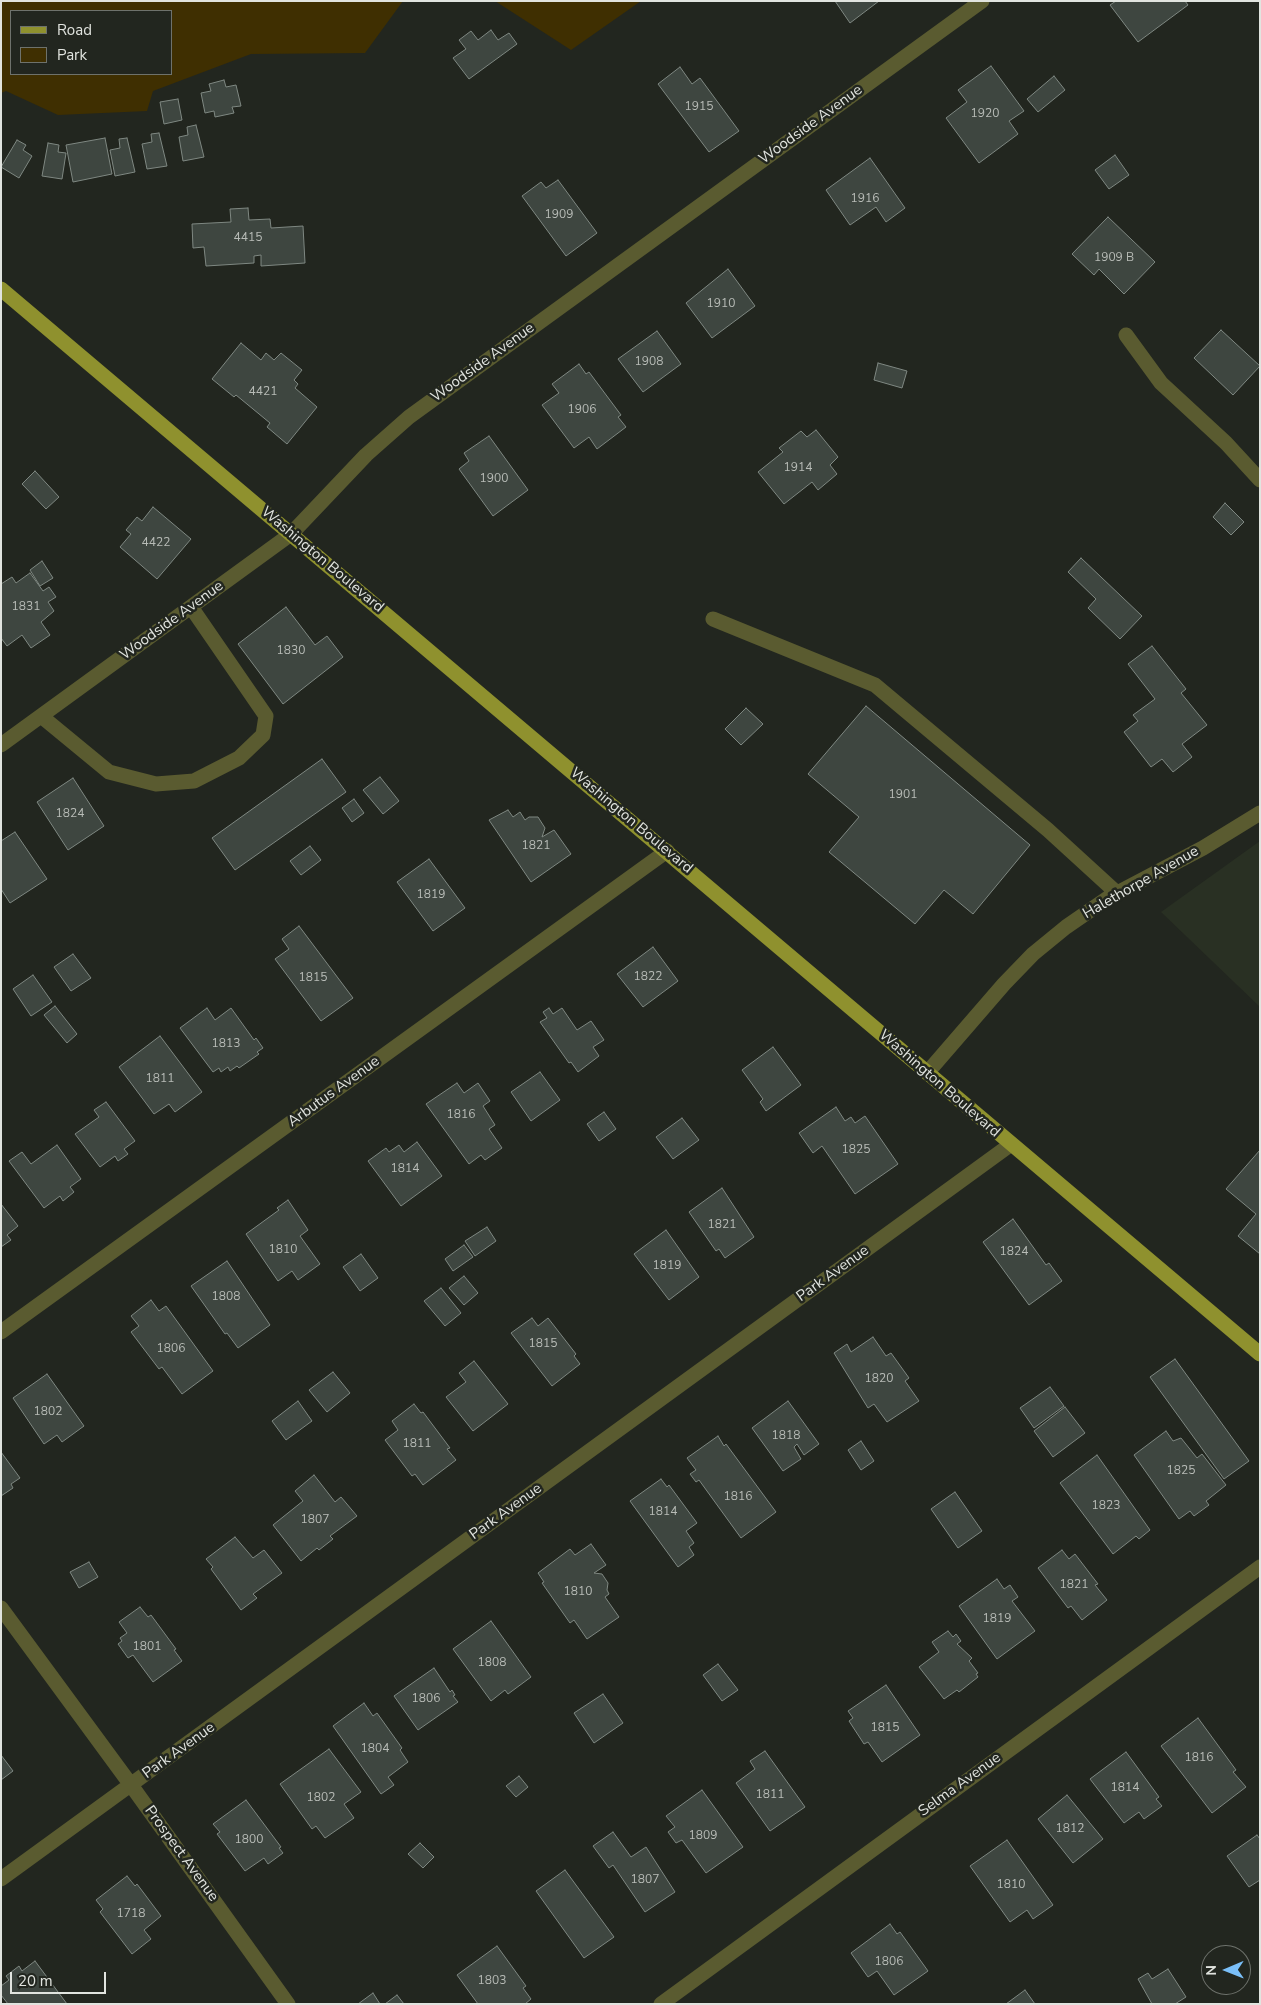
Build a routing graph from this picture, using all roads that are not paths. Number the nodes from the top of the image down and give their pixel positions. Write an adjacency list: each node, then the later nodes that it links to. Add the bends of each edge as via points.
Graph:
1 (982, 1): 5 (street, Woodside Avenue, via 409,417 366,455)
2 (1, 289): 5 (main road, Washington Boulevard)
3 (1126, 335): 4 (street, via 1161,383 1226,443)
4 (1260, 480)
5 (291, 534): 6 (street, Woodside Avenue); 11 (main road, Washington Boulevard)
6 (191, 607): 8 (street, Woodside Avenue); 8 (street, via 266,716 263,735 239,758 194,781 156,784 109,772)
7 (712, 619): 12 (street, via 875,685 1048,830)
8 (41, 716): 9 (street, Woodside Avenue)
9 (1, 745)
10 (1260, 812): 12 (street, Halethorpe Avenue, via 1203,848)
11 (667, 851): 13 (main road, Washington Boulevard); 15 (street, Arbutus Avenue)
12 (1118, 894): 13 (street, Halethorpe Avenue, via 1066,927 1034,954)
13 (927, 1073): 14 (main road, Washington Boulevard)
14 (1010, 1145): 16 (main road, Washington Boulevard); 19 (street, Park Avenue)
15 (1, 1332)
16 (1260, 1354)
17 (1260, 1567): 22 (street, Selma Avenue)
18 (1, 1608): 19 (street, Prospect Avenue)
19 (131, 1785): 20 (street, Park Avenue); 21 (street, Prospect Avenue)
20 (1, 1879)
21 (288, 2004)
22 (661, 2004)

